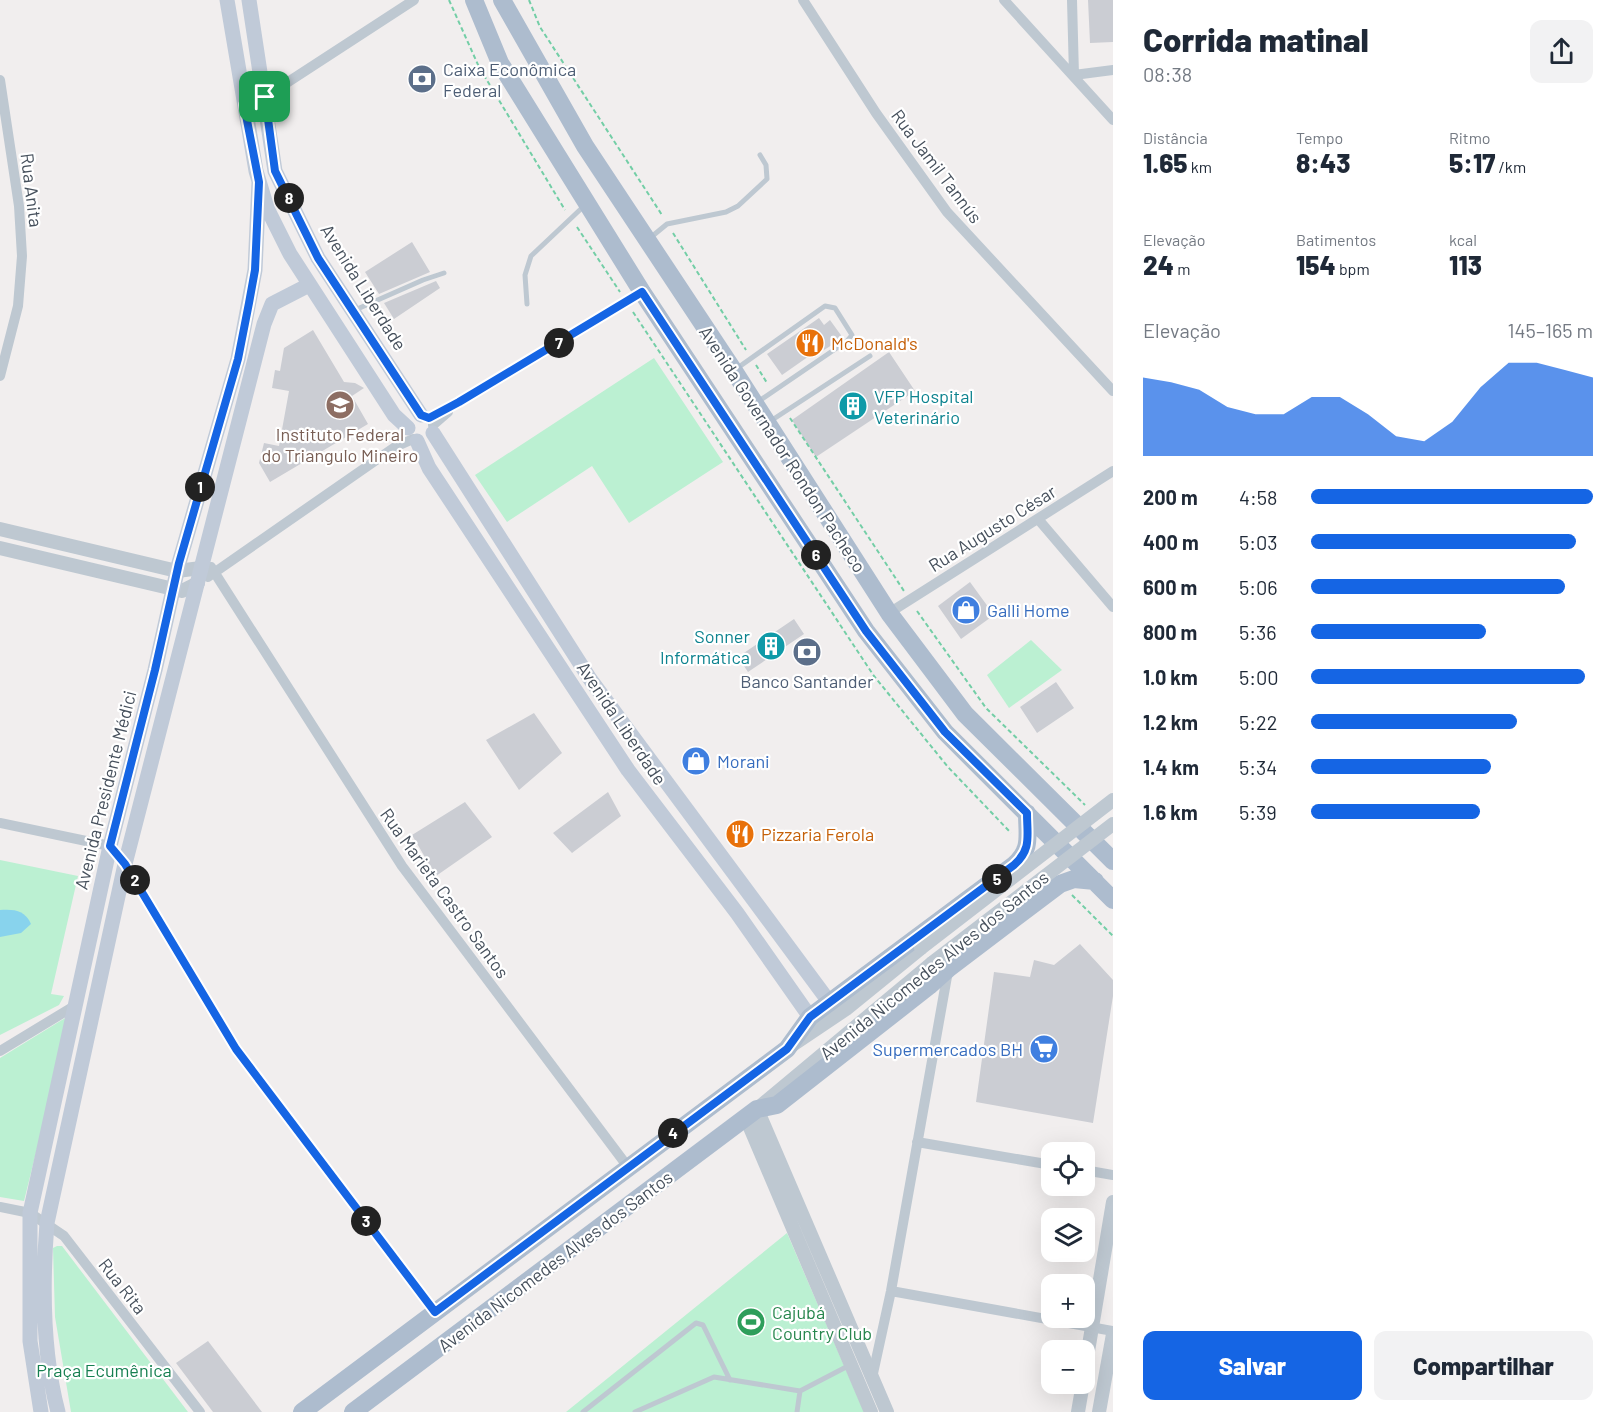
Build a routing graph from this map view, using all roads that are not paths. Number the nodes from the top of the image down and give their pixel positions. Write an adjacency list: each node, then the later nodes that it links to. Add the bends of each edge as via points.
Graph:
1 (227, 0): 13 (main road, Avenida Liberdade)
2 (249, 0): 12 (main road, Avenida Liberdade)
3 (414, 0): 12 (street)
4 (474, 0): 17 (main road, Avenida Governador Rondon Pacheco, via 500,63)
5 (502, 0): 18 (main road, Avenida Governador Rondon Pacheco, via 585,146)
6 (803, 0): 27 (street, Rua Jamil Tannús, via 946,212)
7 (1004, 0): 10 (street)
8 (1072, 0): 10 (street)
9 (1113, 70): 10 (street)
10 (1074, 75): 14 (street)
11 (0, 80): 26 (street, Rua Anita, via 19,206 22,256 18,306)
12 (265, 97): 13 (street); 23 (main road, Avenida Liberdade, via 275,171 318,258)
13 (244, 105): 16 (main road, Avenida Liberdade)
14 (1113, 120)
15 (760, 155): 18 (lane, via 767,179 738,206 719,214 668,224)
16 (259, 182): 20 (main road, Avenida Liberdade, via 267,208); 37 (main road, Avenida Presidente Médici, via 255,270 238,359)
17 (587, 203): 21 (main road, Avenida Governador Rondon Pacheco); 22 (lane, via 531,256 525,275)
18 (646, 241): 25 (main road, Avenida Governador Rondon Pacheco)
19 (444, 273): 23 (lane)
20 (309, 285): 31 (main road, Avenida Liberdade, via 394,415); 36 (main road, via 272,304 264,324)
21 (642, 292): 29 (street); 45 (main road, Avenida Governador Rondon Pacheco, via 866,631 945,732)
22 (527, 304)
23 (353, 310): 29 (main road, Avenida Liberdade)
24 (870, 356): 30 (lane)
25 (735, 371): 28 (main road, Avenida Governador Rondon Pacheco); 28 (lane, via 825,306 835,308 850,329 848,341)
26 (0, 375)
27 (1113, 391)
28 (755, 404): 30 (main road, Avenida Governador Rondon Pacheco)
29 (429, 423): 31 (main road, via 426,440); 31 (main road, via 410,420); 42 (main road, Avenida Liberdade, via 590,679)
30 (768, 423): 41 (main road, Avenida Governador Rondon Pacheco)
31 (412, 435): 36 (street); 44 (main road, Avenida Liberdade, via 429,468 628,770)
32 (1113, 471): 33 (street, Rua Augusto César)
33 (1038, 519): 40 (street); 41 (street, Rua Augusto César)
34 (0, 529): 37 (street)
35 (0, 548): 39 (street)
36 (212, 568): 37 (street); 38 (main road); 64 (street, Rua Marieta Castro Santos, via 402,866)
37 (177, 571): 39 (main road, Avenida Presidente Médici)
38 (198, 583): 39 (street, via 182,591); 50 (main road)
39 (174, 589): 48 (main road, Avenida Presidente Médici)
40 (1113, 607)
41 (889, 613): 49 (main road, Avenida Governador Rondon Pacheco, via 965,714)
42 (676, 795): 44 (main road); 56 (main road, Avenida Liberdade)
43 (1113, 800): 59 (street, Avenida Nicomedes Alves dos Santos, bridge, via 846,1009)
44 (658, 809): 58 (main road, Avenida Liberdade)
45 (1027, 813): 51 (main road, Avenida Governador Rondon Pacheco); 52 (main road, Avenida Nicomedes Alves dos Santos, via 1024,856)
46 (0, 823): 48 (street)
47 (1113, 824): 55 (street, Avenida Nicomedes Alves dos Santos, bridge)
48 (110, 846): 50 (street); 57 (main road, Avenida Presidente Médici)
49 (1113, 861)
50 (125, 864): 70 (main road); 73 (street, via 236,1049)
51 (1095, 881): 53 (main road, Avenida Governador Rondon Pacheco); 54 (main road, Avenida Nicomedes Alves dos Santos, via 1074,879 1060,884)
52 (991, 883): 54 (main road, via 1011,884 1020,889 1022,900); 56 (main road, Avenida Nicomedes Alves dos Santos)
53 (1113, 900)
54 (1016, 918): 55 (main road, Avenida Nicomedes Alves dos Santos)
55 (940, 966): 61 (main road, Avenida Nicomedes Alves dos Santos, via 929,986 777,1105); 62 (street)
56 (830, 1003): 58 (main road, Avenida Nicomedes Alves dos Santos)
57 (76, 1005): 60 (street); 69 (main road, Avenida Presidente Médici)
58 (810, 1017): 59 (main road, Avenida Nicomedes Alves dos Santos)
59 (787, 1049): 64 (main road, Avenida Nicomedes Alves dos Santos)
60 (0, 1051)
61 (751, 1113): 78 (street); 79 (street); 87 (main road, Avenida Nicomedes Alves dos Santos)
62 (917, 1142): 63 (street); 71 (street)
63 (1041, 1163)
64 (628, 1167): 73 (main road, Avenida Nicomedes Alves dos Santos)
65 (1095, 1172): 66 (street)
66 (1113, 1175)
67 (1113, 1202): 72 (street)
68 (0, 1207): 69 (street, Rua Rita)
69 (30, 1213): 70 (street, Rua Rita); 83 (main road, Avenida Presidente Médici, via 30,1341)
70 (47, 1223): 84 (main road, via 47,1351); 85 (street, Rua Rita, via 64,1236)
71 (891, 1292): 74 (street); 79 (street)
72 (1095, 1310)
73 (435, 1312): 86 (main road, Avenida Nicomedes Alves dos Santos)
74 (1041, 1319)
75 (1092, 1328): 76 (street); 77 (street)
76 (1113, 1332): 94 (street)
77 (1090, 1340)
78 (851, 1365): 79 (street, via 860,1367); 81 (lane); 91 (street)
79 (872, 1378): 92 (street)
80 (730, 1380): 81 (lane); 88 (lane, via 704,1325 696,1323); 89 (lane, via 714,1377)
81 (800, 1391): 90 (lane)
82 (1081, 1394): 93 (street)
83 (41, 1412)
84 (58, 1412)
85 (200, 1412)
86 (302, 1412)
87 (353, 1412)
88 (583, 1412)
89 (635, 1412)
90 (797, 1412)
91 (871, 1412)
92 (887, 1412)
93 (1078, 1412)
94 (1100, 1412)

